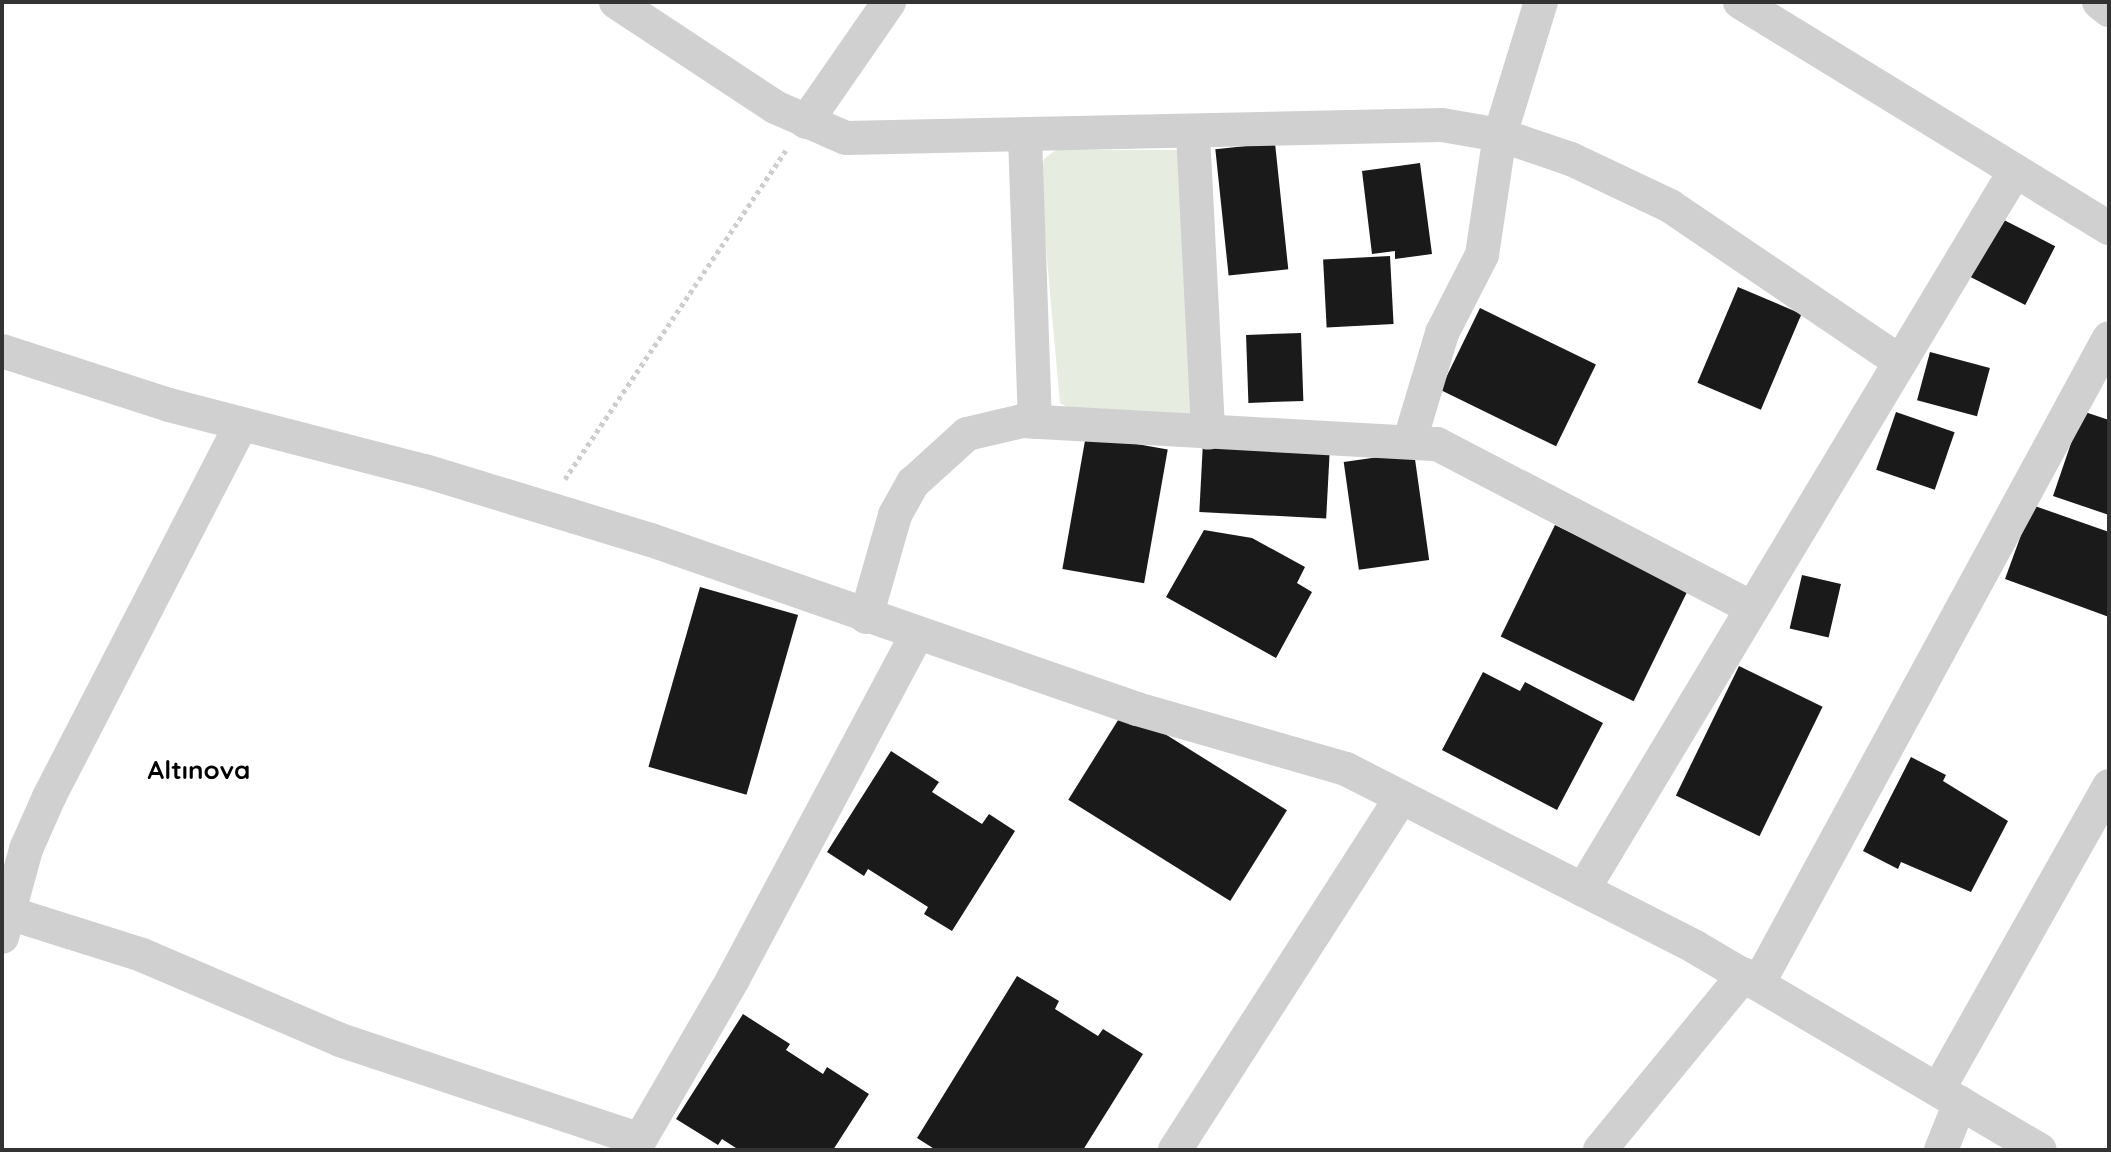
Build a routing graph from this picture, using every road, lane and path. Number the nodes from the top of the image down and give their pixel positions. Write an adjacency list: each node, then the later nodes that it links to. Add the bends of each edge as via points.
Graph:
1 (616, 2): 7 (street)
2 (889, 2): 7 (street)
3 (1541, 2): 9 (street)
4 (1740, 2): 11 (street)
5 (2099, 2): 6 (street)
6 (2109, 10)
7 (806, 122): 10 (street, via 862,140); 20 (path)
8 (1193, 133): 9 (street, via 1442,125); 10 (street); 18 (street)
9 (1500, 135): 15 (street, via 1571,159 1670,206); 19 (street, via 1482,255 1437,344)
10 (1025, 137): 16 (street)
11 (2015, 171): 12 (street); 15 (street)
12 (2109, 228)
13 (2109, 338): 28 (street)
14 (2, 351): 17 (street)
15 (1900, 362): 21 (street)
16 (1035, 422): 18 (street); 22 (street, via 996,424 967,434 941,452 913,483 895,515)
17 (241, 425): 20 (street, via 425,471); 27 (street, via 143,625 49,797 26,849)
18 (1208, 433): 19 (street)
19 (1410, 440): 21 (street, via 1452,449)
20 (545, 509): 22 (street, via 651,540)
21 (1752, 608): 26 (street)
22 (866, 617): 23 (street)
23 (917, 634): 25 (street, via 1137,709 1346,769); 30 (street, via 726,992)
24 (2109, 786): 29 (street)
25 (1401, 798): 26 (street); 31 (street)
26 (1583, 890): 28 (street)
27 (5, 925): 30 (street, via 142,955 340,1040)
28 (1751, 980): 29 (street); 32 (street)
29 (1949, 1096): 33 (street); 34 (street)
30 (637, 1145)
31 (1175, 1150)
32 (1600, 1150)
33 (1941, 1150)
34 (2040, 1150)

